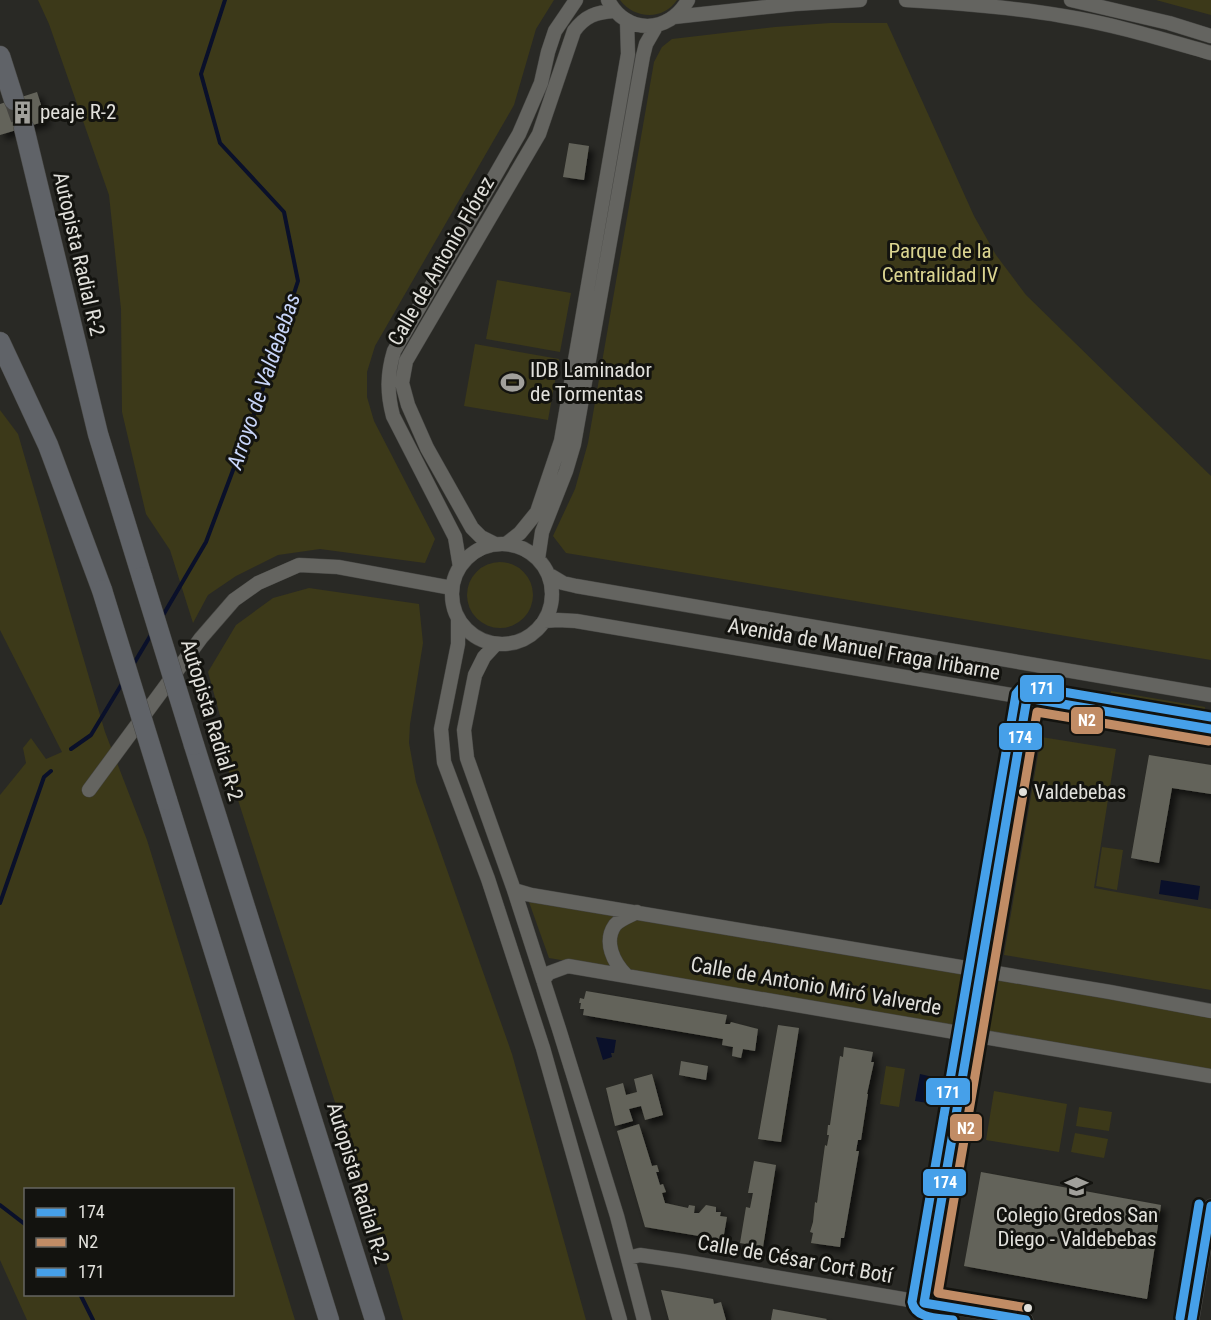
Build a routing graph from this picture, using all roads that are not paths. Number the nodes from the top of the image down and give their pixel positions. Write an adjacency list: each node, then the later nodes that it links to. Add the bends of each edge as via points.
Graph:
1 (576, 0): 18 (street, Calle de Antonio Flórez, via 555,31 541,83 519,134 394,351 388,371 393,416 455,537)
2 (688, 0): 7 (street)
3 (861, 0): 7 (street)
4 (906, 0): 11 (street, via 1063,16)
5 (1071, 0): 10 (street)
6 (611, 6): 8 (street); 16 (street, Calle de Antonio Flórez, via 582,20 574,31 539,134 406,361 402,383 427,447 472,528 481,537)
7 (674, 17): 9 (street)
8 (627, 21): 9 (street, via 641,26); 16 (street, via 628,54 561,441 530,524)
9 (657, 25): 17 (street, via 643,57 574,444 542,532)
10 (1211, 36)
11 (1211, 53)
12 (0, 56): 13 (highway)
13 (14, 99)
14 (24, 128): 40 (highway, Autopista Radial R-2, bridge, via 98,434)
15 (0, 342): 39 (highway, bridge, via 48,445 102,590)
16 (500, 544): 17 (street, via 520,548); 18 (street, via 481,549)
17 (538, 559): 19 (street)
18 (460, 567): 20 (street)
19 (548, 574): 22 (street, via 552,590); 24 (street, Avenida de Manuel Fraga Iribarne, via 576,586)
20 (452, 588): 21 (street); 27 (street, via 338,567 299,565 258,583 234,600 201,638)
21 (458, 620): 23 (street, via 482,641); 41 (street, via 458,644 441,729 444,762 488,879 543,1048)
22 (544, 621): 23 (street, via 523,640); 25 (street, Avenida de Manuel Fraga Iribarne, via 576,621)
23 (496, 644): 28 (street, via 475,675 464,743)
24 (1211, 695)
25 (1028, 698): 26 (street, Avenida de Manuel Fraga Iribarne); 30 (street)
26 (1211, 729)
27 (89, 790)
28 (514, 890): 29 (street, Calle de Antonio Miró Valverde); 32 (street)
29 (637, 912): 30 (street, Calle de Antonio Miró Valverde); 31 (street, via 615,926 612,936 615,964)
30 (981, 971): 33 (street, Calle de Antonio Miró Valverde); 34 (street)
31 (626, 975): 32 (street, Calle de Antonio Miró Valverde, via 568,966 549,973); 34 (street, Calle de Antonio Miró Valverde)
32 (543, 980): 37 (street)
33 (1211, 1011)
34 (970, 1034): 35 (street, Calle de Antonio Miró Valverde); 38 (street)
35 (1211, 1076)
36 (1211, 1206): 44 (street)
37 (628, 1258): 38 (street, Calle de César Cort Botí, via 649,1256); 42 (street)
38 (924, 1303): 43 (street, Calle de César Cort Botí)
39 (329, 1320)
40 (375, 1320)
41 (620, 1320)
42 (644, 1320)
43 (1026, 1320)
44 (1192, 1320)

